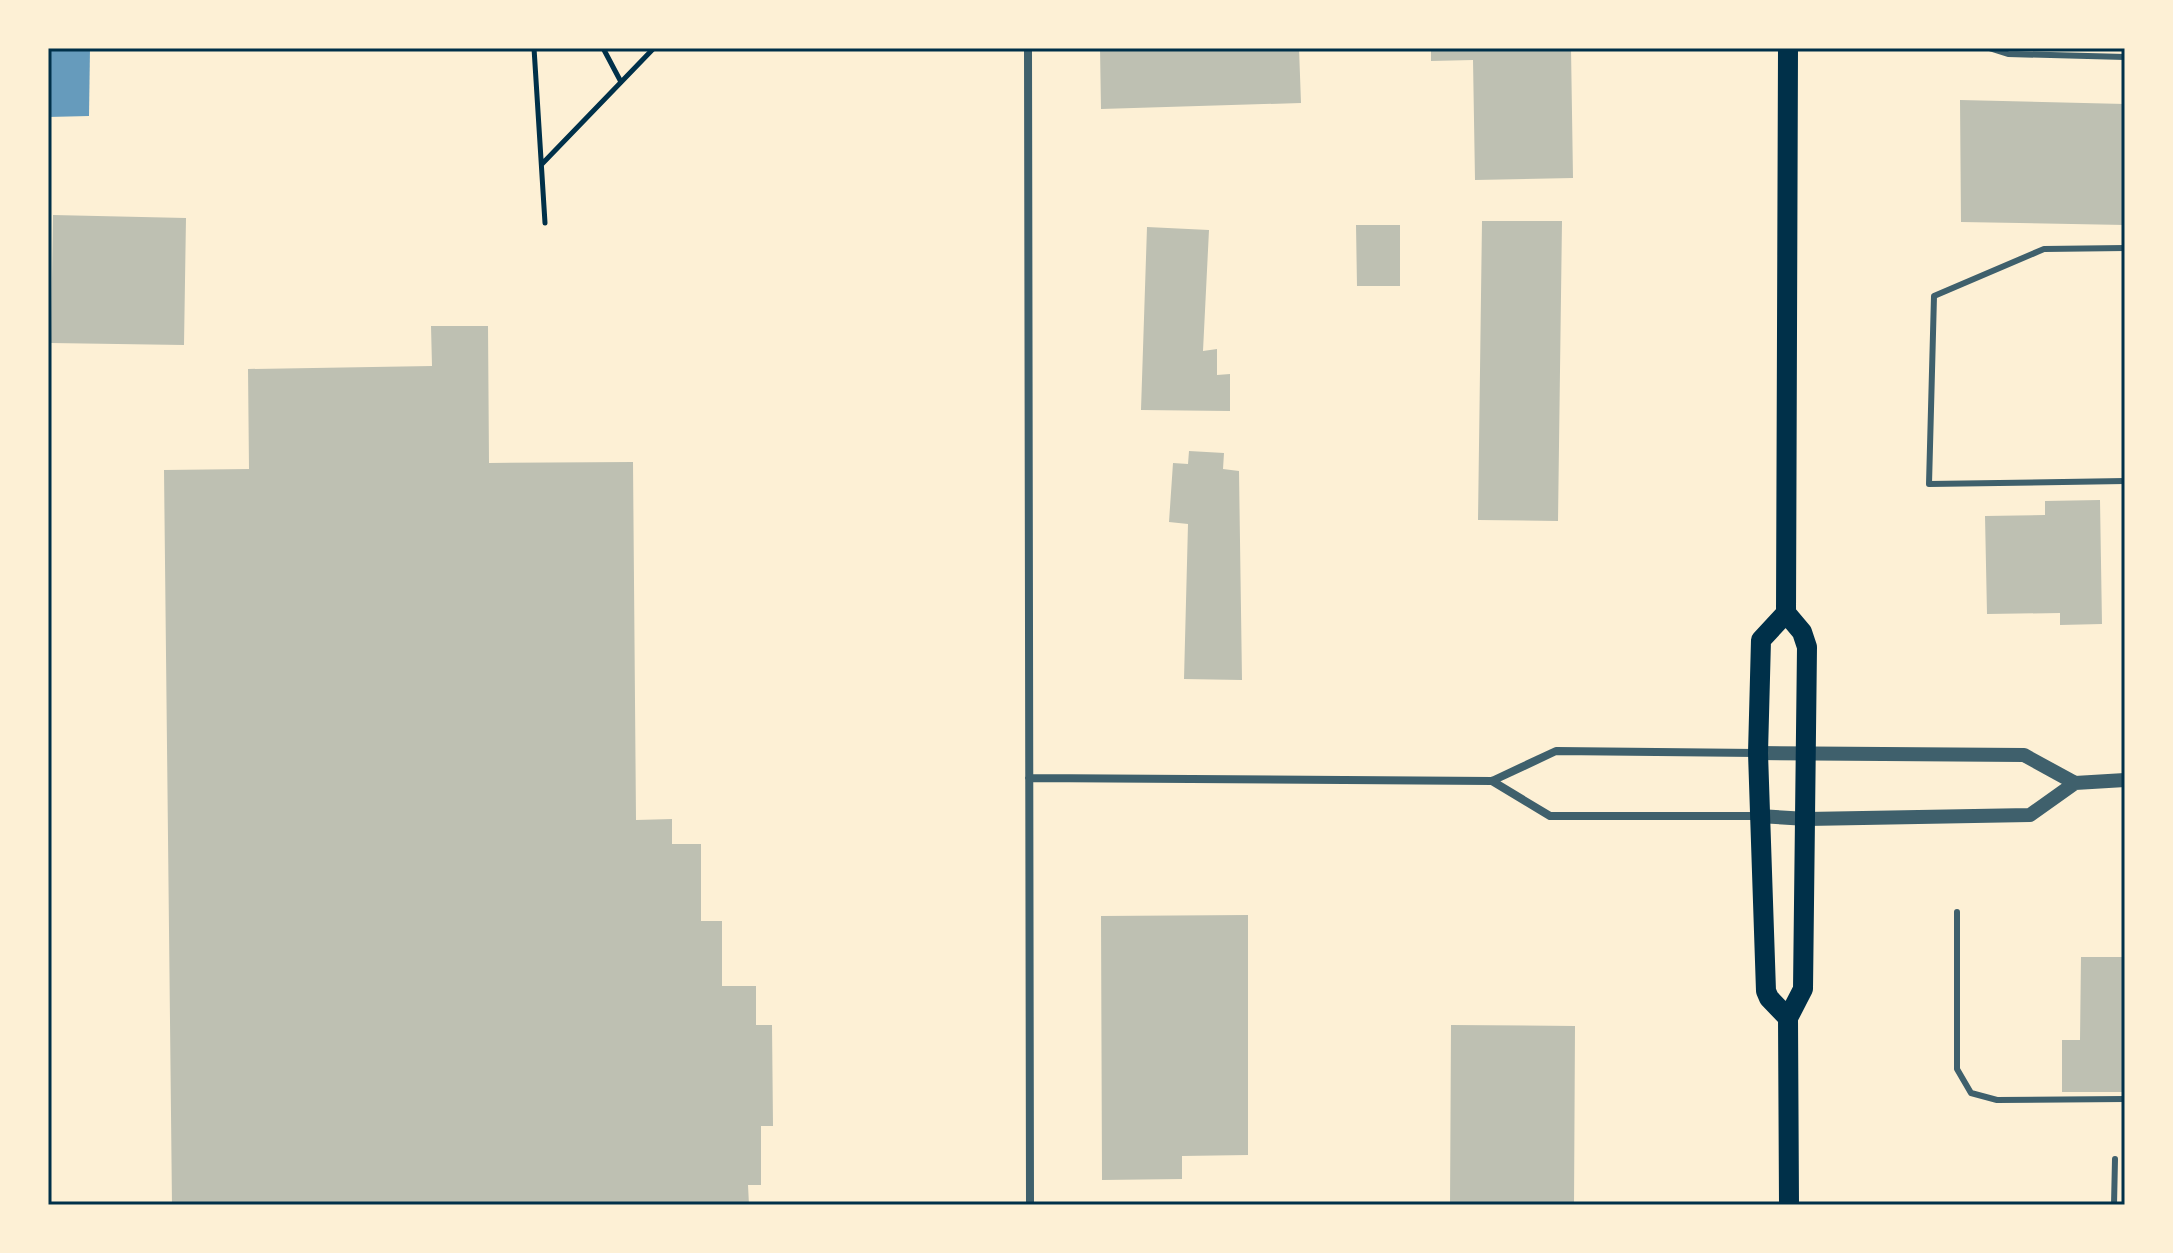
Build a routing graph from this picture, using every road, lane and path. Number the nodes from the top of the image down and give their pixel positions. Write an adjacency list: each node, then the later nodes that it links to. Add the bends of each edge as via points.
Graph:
1 (534, 48): 10 (path)
2 (603, 48): 9 (path)
3 (654, 48): 9 (path)
4 (1028, 48): 17 (street)
5 (1788, 48): 14 (main road)
6 (1989, 48): 7 (lane, via 2008,54)
7 (2069, 52): 8 (lane)
8 (2125, 57)
9 (621, 82): 10 (path)
10 (541, 165): 11 (path)
11 (545, 223)
12 (2125, 248): 13 (lane, via 2044,249 1934,296 1929,484)
13 (2125, 481)
14 (1786, 613): 15 (main road, via 1761,640); 16 (main road, via 1807,647)
15 (1758, 753): 16 (street); 19 (street, via 1556,751); 21 (main road)
16 (1807, 754): 20 (street, via 2024,755); 22 (main road)
17 (1029, 778): 19 (street); 27 (street)
18 (2125, 780): 20 (street)
19 (1492, 781): 21 (street, via 1550,816)
20 (2075, 783): 22 (street, via 2030,815)
21 (1759, 816): 22 (street); 24 (main road, via 1766,991)
22 (1807, 819): 24 (main road, via 1803,989)
23 (1957, 912): 25 (lane, via 1957,1069 1971,1093 1997,1100)
24 (1788, 1018): 28 (main road)
25 (2125, 1099)
26 (2115, 1159): 29 (lane)
27 (1030, 1205)
28 (1789, 1205)
29 (2114, 1205)

